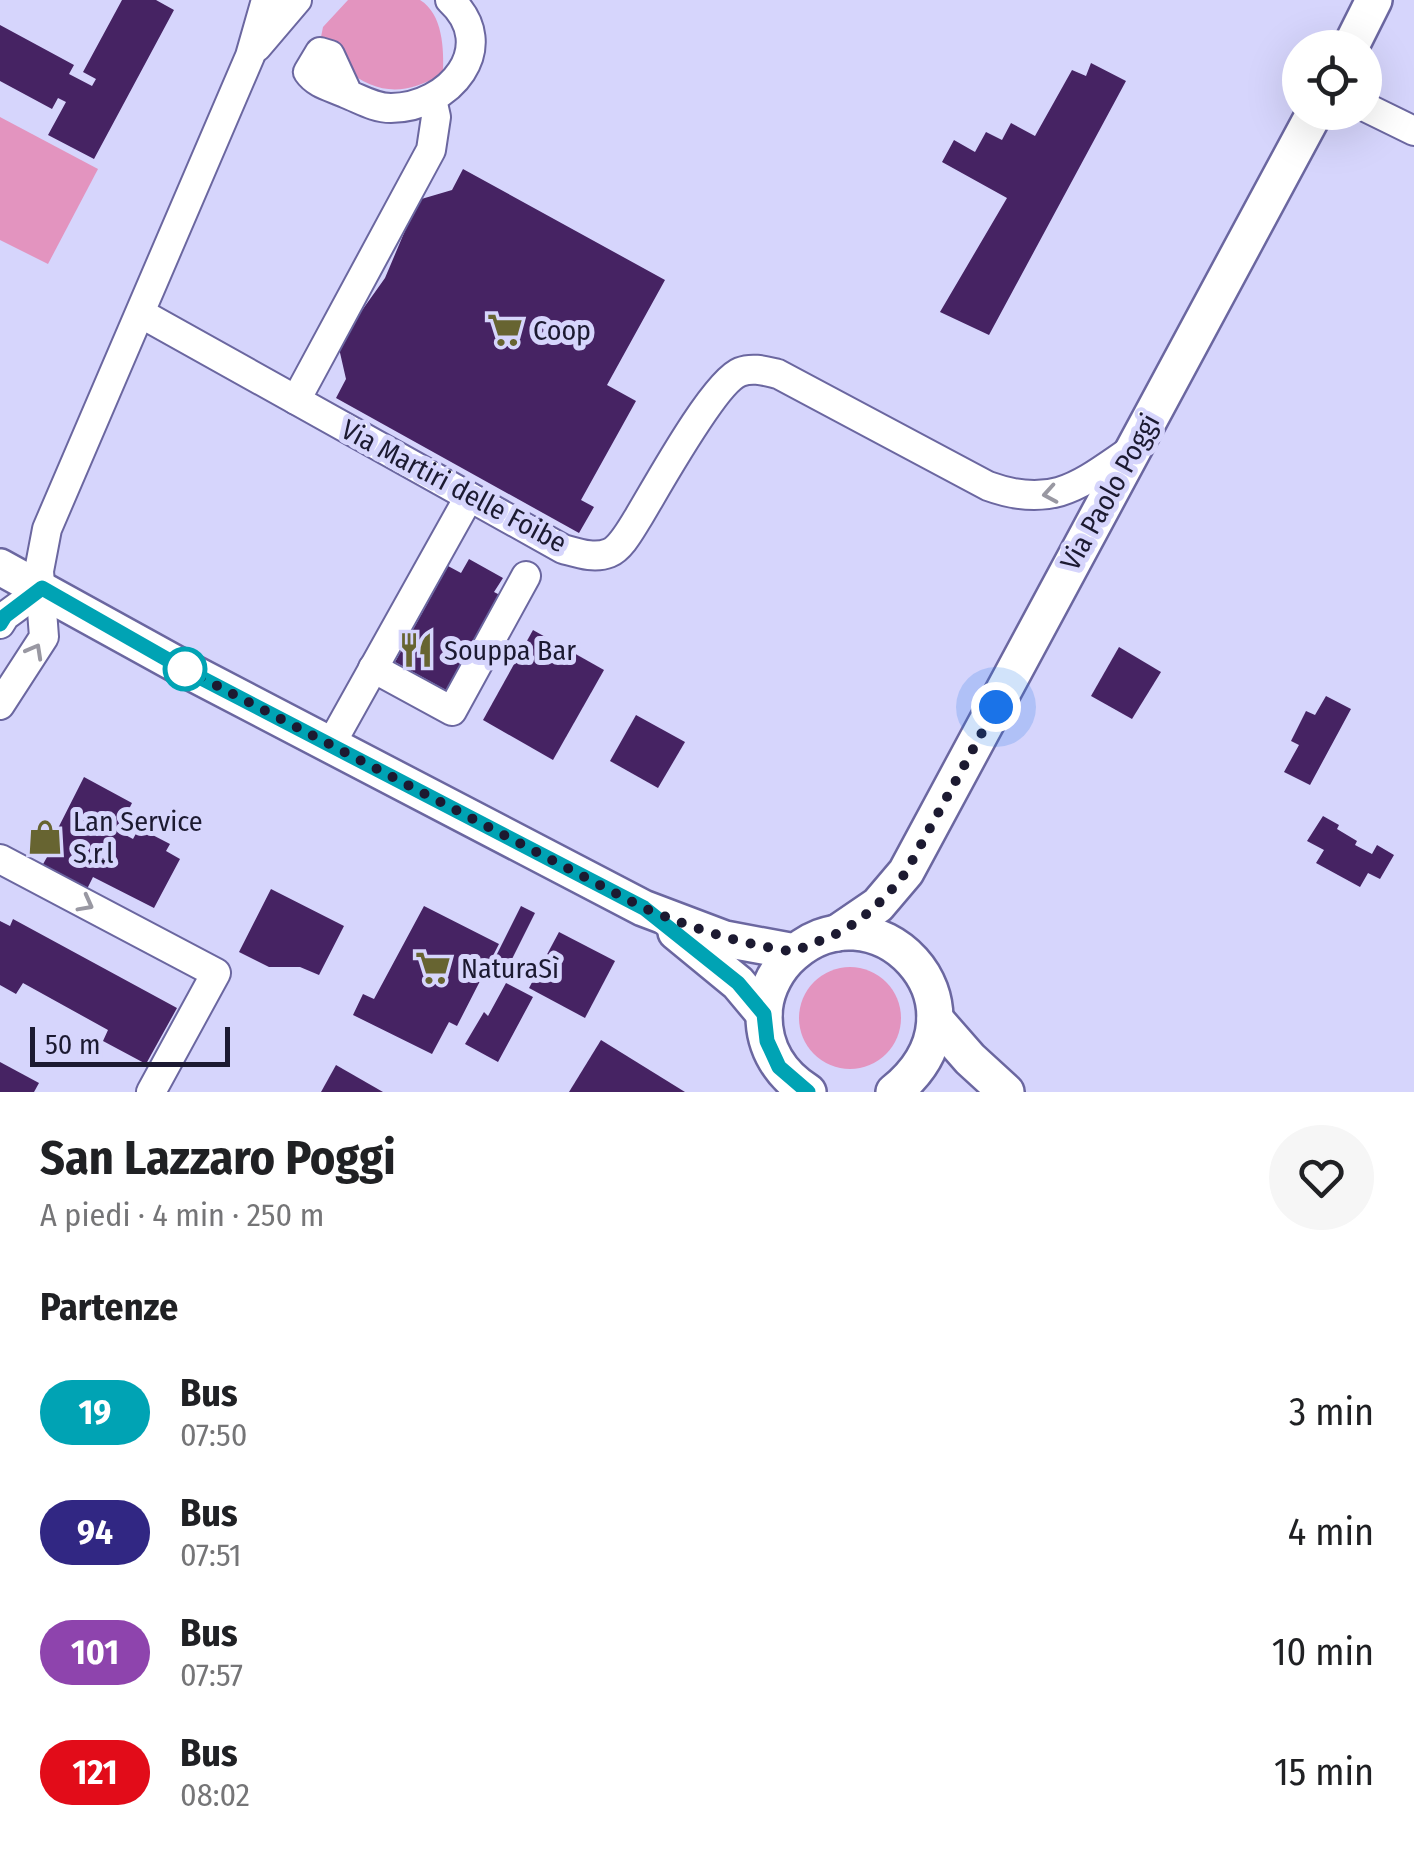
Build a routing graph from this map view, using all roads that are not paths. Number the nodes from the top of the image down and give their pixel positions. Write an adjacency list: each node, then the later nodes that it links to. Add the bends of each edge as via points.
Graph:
1 (266, 0): 6 (street)
2 (297, 0): 6 (street)
3 (450, 0): 8 (street, via 468,22 469,57 450,87)
4 (1374, 0): 5 (main road)
5 (1359, 30)
6 (250, 56): 12 (street)
7 (348, 94): 8 (street, via 392,108)
8 (432, 99): 13 (street, via 431,150)
9 (1382, 115): 11 (street)
10 (1305, 130): 14 (main road, Via Paolo Poggi)
11 (1414, 131)
12 (142, 314): 13 (street, Via Martiri delle Foibe); 18 (street, via 48,529 38,571)
13 (296, 400): 15 (street, Via Martiri delle Foibe)
14 (1135, 448): 15 (street, Via Martiri delle Foibe, one-way to 15, via 1068,490 1012,494 757,369 726,382 612,552 590,556 563,549); 24 (main road, Via Paolo Poggi)
15 (469, 497): 20 (street)
16 (0, 567): 18 (main road)
17 (526, 576): 20 (street, via 452,711)
18 (42, 588): 19 (street); 21 (street, one-way to 18, via 44,636); 22 (main road)
19 (0, 624)
20 (373, 668): 22 (street)
21 (0, 705)
22 (331, 744): 25 (main road)
23 (0, 858): 32 (street, one-way to 32, via 216,973)
24 (906, 872): 26 (main road, Via Paolo Poggi, via 878,905); 28 (main road, Via Paolo Poggi, via 901,905)
25 (644, 908): 27 (main road, via 701,932); 29 (main road, via 712,960)
26 (837, 933): 27 (main road, Via Paolo Poggi); 28 (main road, via 876,937)
27 (795, 952): 29 (main road, via 773,980)
28 (910, 958): 30 (main road, Via Paolo Poggi, via 927,981)
29 (764, 1014): 31 (main road)
30 (936, 1019): 34 (main road, via 924,1061); 35 (main road)
31 (780, 1080): 33 (main road)
32 (151, 1092)
33 (808, 1092)
34 (894, 1092)
35 (1006, 1092)

